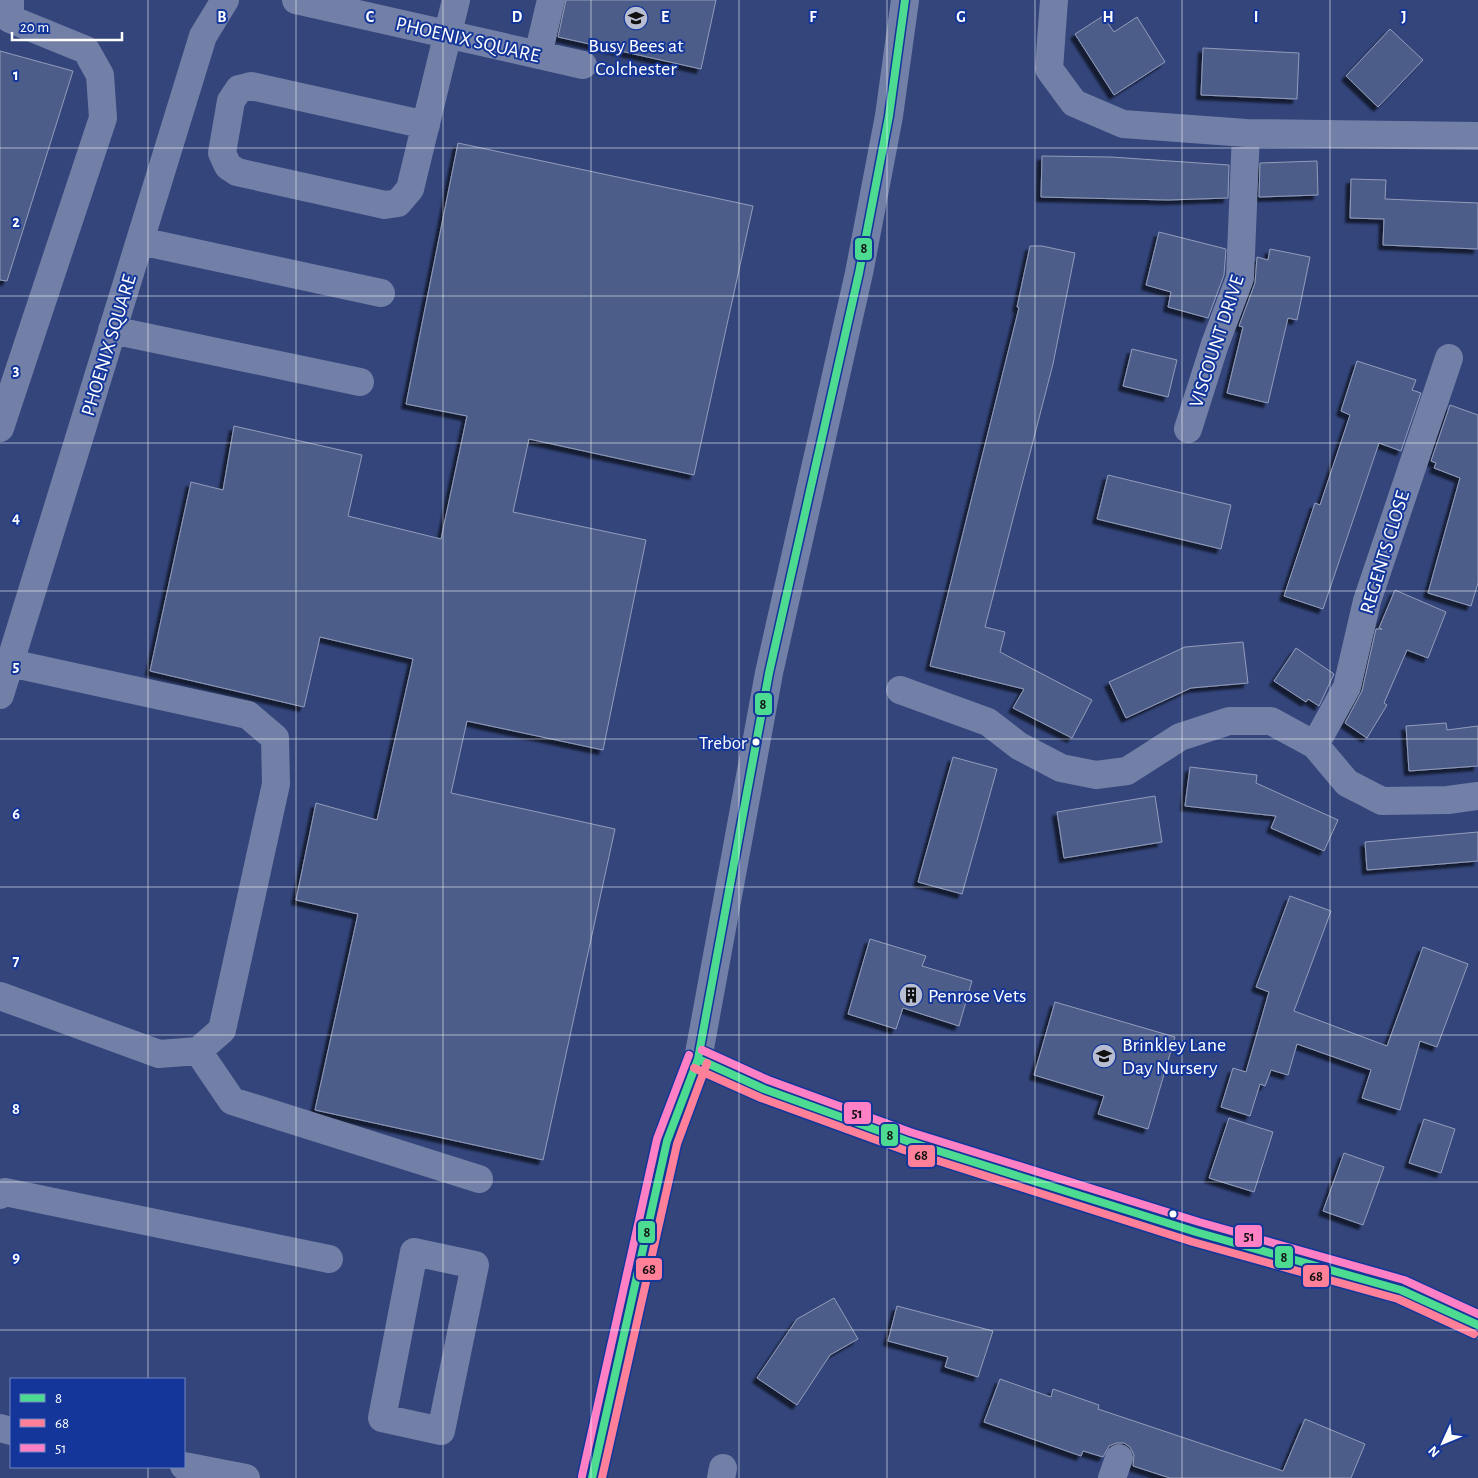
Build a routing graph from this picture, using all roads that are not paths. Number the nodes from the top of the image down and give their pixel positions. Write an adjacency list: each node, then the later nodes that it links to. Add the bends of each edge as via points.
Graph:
1 (225, 0): 14 (street, PHOENIX SQUARE, via 203,36)
2 (296, 0): 8 (street, PHOENIX SQUARE)
3 (456, 0): 8 (street)
4 (551, 0): 9 (street)
5 (905, 0): 28 (street, via 889,116 859,273 768,674)
6 (1054, 0): 12 (street, via 1049,69 1074,103 1123,124)
7 (7, 12): 19 (street, via 86,50 100,75 103,118)
8 (448, 34): 9 (street, PHOENIX SQUARE); 11 (street)
9 (538, 55): 10 (street, PHOENIX SQUARE)
10 (583, 65)
11 (426, 125): 11 (street, via 410,189 398,202 385,205 237,172 228,166 222,153 231,102 240,89 251,86)
12 (1246, 133): 13 (street); 20 (street, VISCOUNT DRIVE, via 1240,278)
13 (1478, 136)
14 (140, 241): 15 (street); 16 (street, PHOENIX SQUARE)
15 (381, 294)
16 (112, 330): 18 (street); 21 (street, PHOENIX SQUARE)
17 (1450, 358): 24 (street, REGENTS CLOSE, via 1367,601 1347,687)
18 (360, 382)
19 (0, 428)
20 (1188, 429)
21 (10, 663): 23 (street, PHOENIX SQUARE); 27 (street, via 248,715 275,738 276,784 222,1030)
22 (900, 690): 24 (street, via 988,722 1019,746 1061,768 1096,775 1127,771 1180,737 1229,721 1271,721)
23 (0, 695)
24 (1315, 745): 25 (street, via 1347,783 1382,801)
25 (1478, 796)
26 (0, 996): 27 (street, via 159,1054)
27 (198, 1051): 29 (street, via 232,1101)
28 (698, 1059): 32 (street, via 764,1089 907,1141 1196,1232 1401,1290); 36 (street, via 667,1141)
29 (479, 1179)
30 (0, 1195): 31 (street, via 5,1192)
31 (329, 1259)
32 (1478, 1325)
33 (441, 1431): 33 (street, via 382,1418 414,1252 474,1265)
34 (185, 1466): 35 (street)
35 (246, 1478)
36 (592, 1478)

